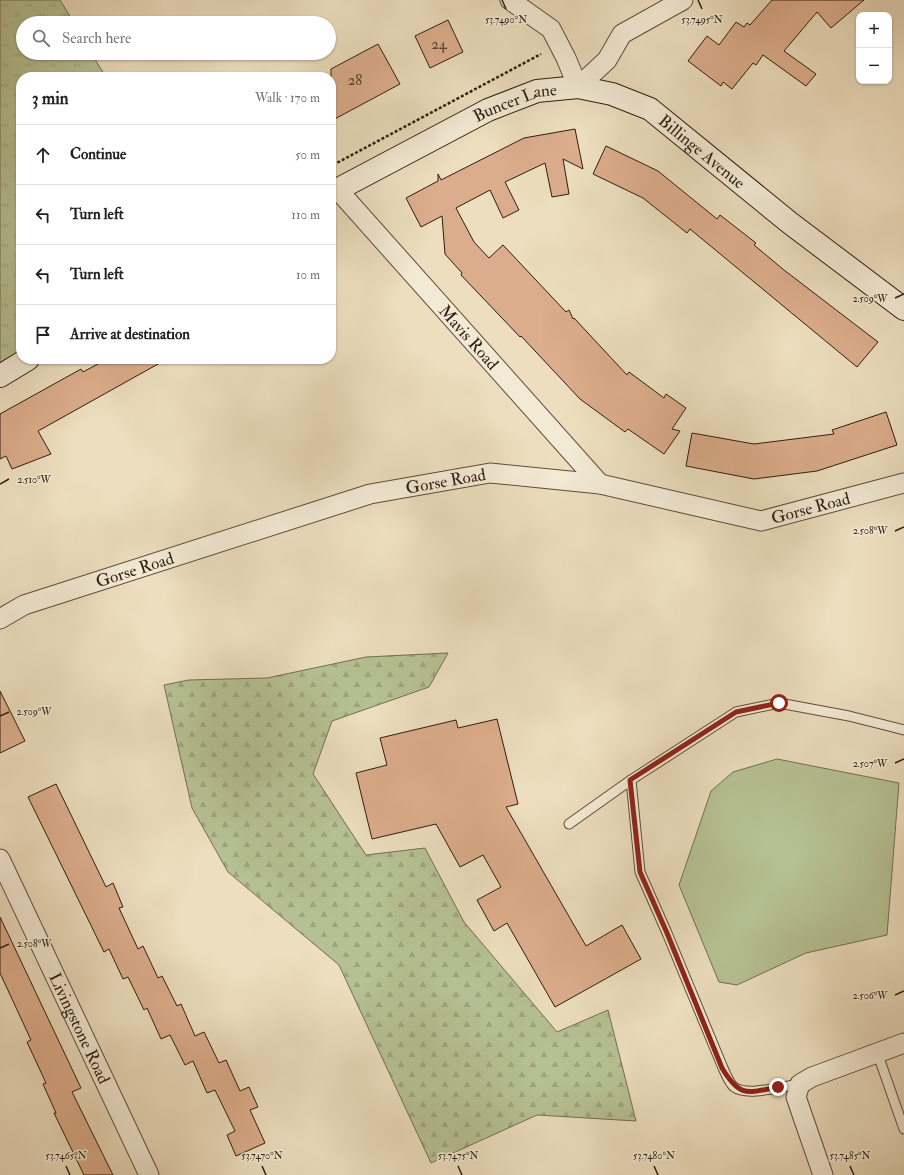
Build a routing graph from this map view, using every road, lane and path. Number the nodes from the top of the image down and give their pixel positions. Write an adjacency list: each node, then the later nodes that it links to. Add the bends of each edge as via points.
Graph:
1 (510, 0): 3 (street, via 551,29)
2 (683, 0): 4 (street, Buncer Lane, via 622,34 607,60)
3 (559, 44): 4 (street); 5 (path)
4 (578, 87): 6 (main road, Buncer Lane, via 538,90 488,110); 8 (main road, Billinge Avenue, via 612,94 650,109 790,224)
5 (336, 163)
6 (336, 191)
7 (336, 194): 11 (street, Mavis Road)
8 (904, 309)
9 (20, 364): 10 (main road)
10 (0, 376)
11 (600, 484): 12 (street, Gorse Road, via 761,521); 13 (street, Gorse Road, via 490,473 370,494 24,605)
12 (904, 484)
13 (0, 619)
14 (904, 730): 15 (lane, via 849,716 779,703 736,712)
15 (630, 780): 16 (lane); 20 (lane, via 640,872 722,1068 733,1086 741,1091 750,1092)
16 (569, 824)
17 (0, 859): 22 (street, Livingstone Road)
18 (904, 1043): 19 (street)
19 (877, 1052): 20 (street); 21 (lane)
20 (806, 1080): 23 (street, via 796,1097)
21 (904, 1129)
22 (149, 1175)
23 (823, 1175)

